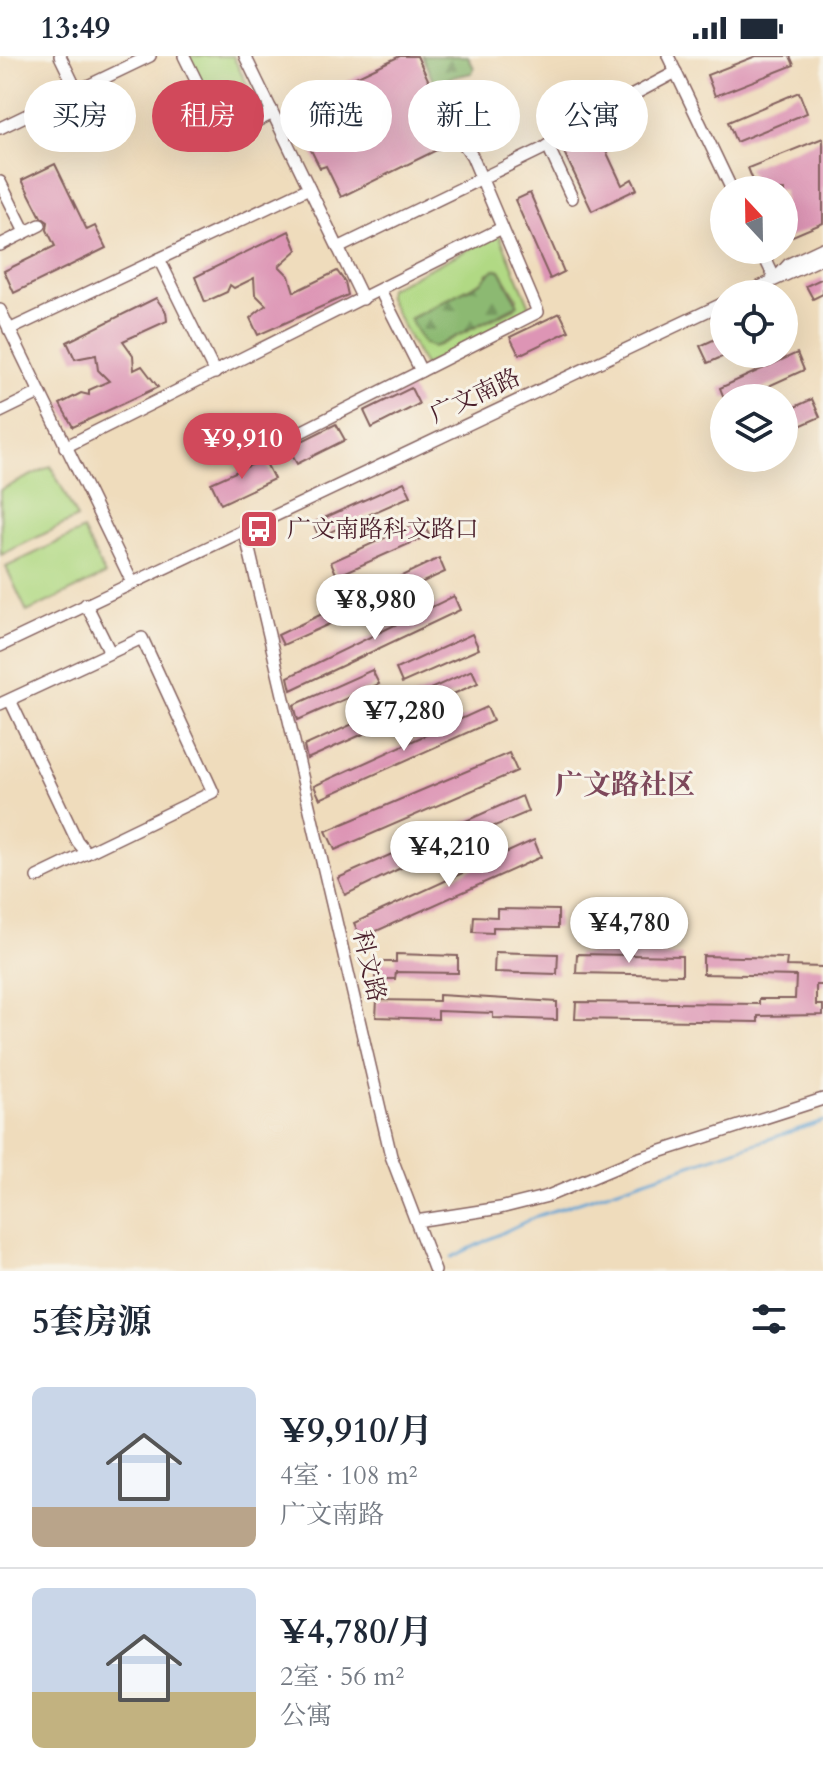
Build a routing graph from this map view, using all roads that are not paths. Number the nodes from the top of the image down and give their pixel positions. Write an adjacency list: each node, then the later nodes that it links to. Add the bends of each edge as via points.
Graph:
1 (60, 56): 7 (street)
2 (150, 56): 8 (street)
3 (184, 56): 10 (street, via 219,140)
4 (245, 56): 10 (street)
5 (668, 56): 6 (street)
6 (676, 72): 9 (street); 16 (street)
7 (72, 80)
8 (100, 80)
9 (648, 87)
10 (271, 109): 19 (street)
11 (24, 116): 12 (street)
12 (0, 128)
13 (468, 152): 17 (street)
14 (536, 152): 17 (street)
15 (551, 152): 20 (street)
16 (725, 176)
17 (480, 179): 22 (street); 25 (street)
18 (0, 182): 23 (street)
19 (309, 188): 25 (street); 28 (street)
20 (572, 198)
21 (40, 225): 23 (street)
22 (502, 228): 31 (street); 36 (street, via 538,312)
23 (25, 232): 24 (street)
24 (0, 245)
25 (338, 248): 32 (street)
26 (823, 248): 30 (street, via 789,264)
27 (823, 258): 30 (street)
28 (159, 259): 35 (street); 37 (street)
29 (768, 264): 30 (street)
30 (775, 279)
31 (380, 290): 32 (street); 36 (street)
32 (363, 299): 37 (street)
33 (0, 310): 35 (street)
34 (710, 310): 42 (street, 广文南路)
35 (9, 330): 38 (street)
36 (421, 371): 41 (street)
37 (215, 373): 40 (street)
38 (39, 393): 39 (street); 40 (street)
39 (0, 412)
40 (65, 447): 43 (street)
41 (265, 450)
42 (244, 528): 43 (street, 广文南路); 51 (street, 科文路, via 391,1156)
43 (132, 582): 44 (street, 广文南路)
44 (86, 604): 45 (street, 广文南路); 46 (street)
45 (0, 646)
46 (110, 652): 47 (street); 48 (street, via 142,638 213,792)
47 (5, 702): 48 (street)
48 (87, 853): 49 (street)
49 (37, 877)
50 (823, 1099): 51 (street, via 634,1160 548,1196)
51 (416, 1223): 52 (street, 科文路)
52 (432, 1271)

